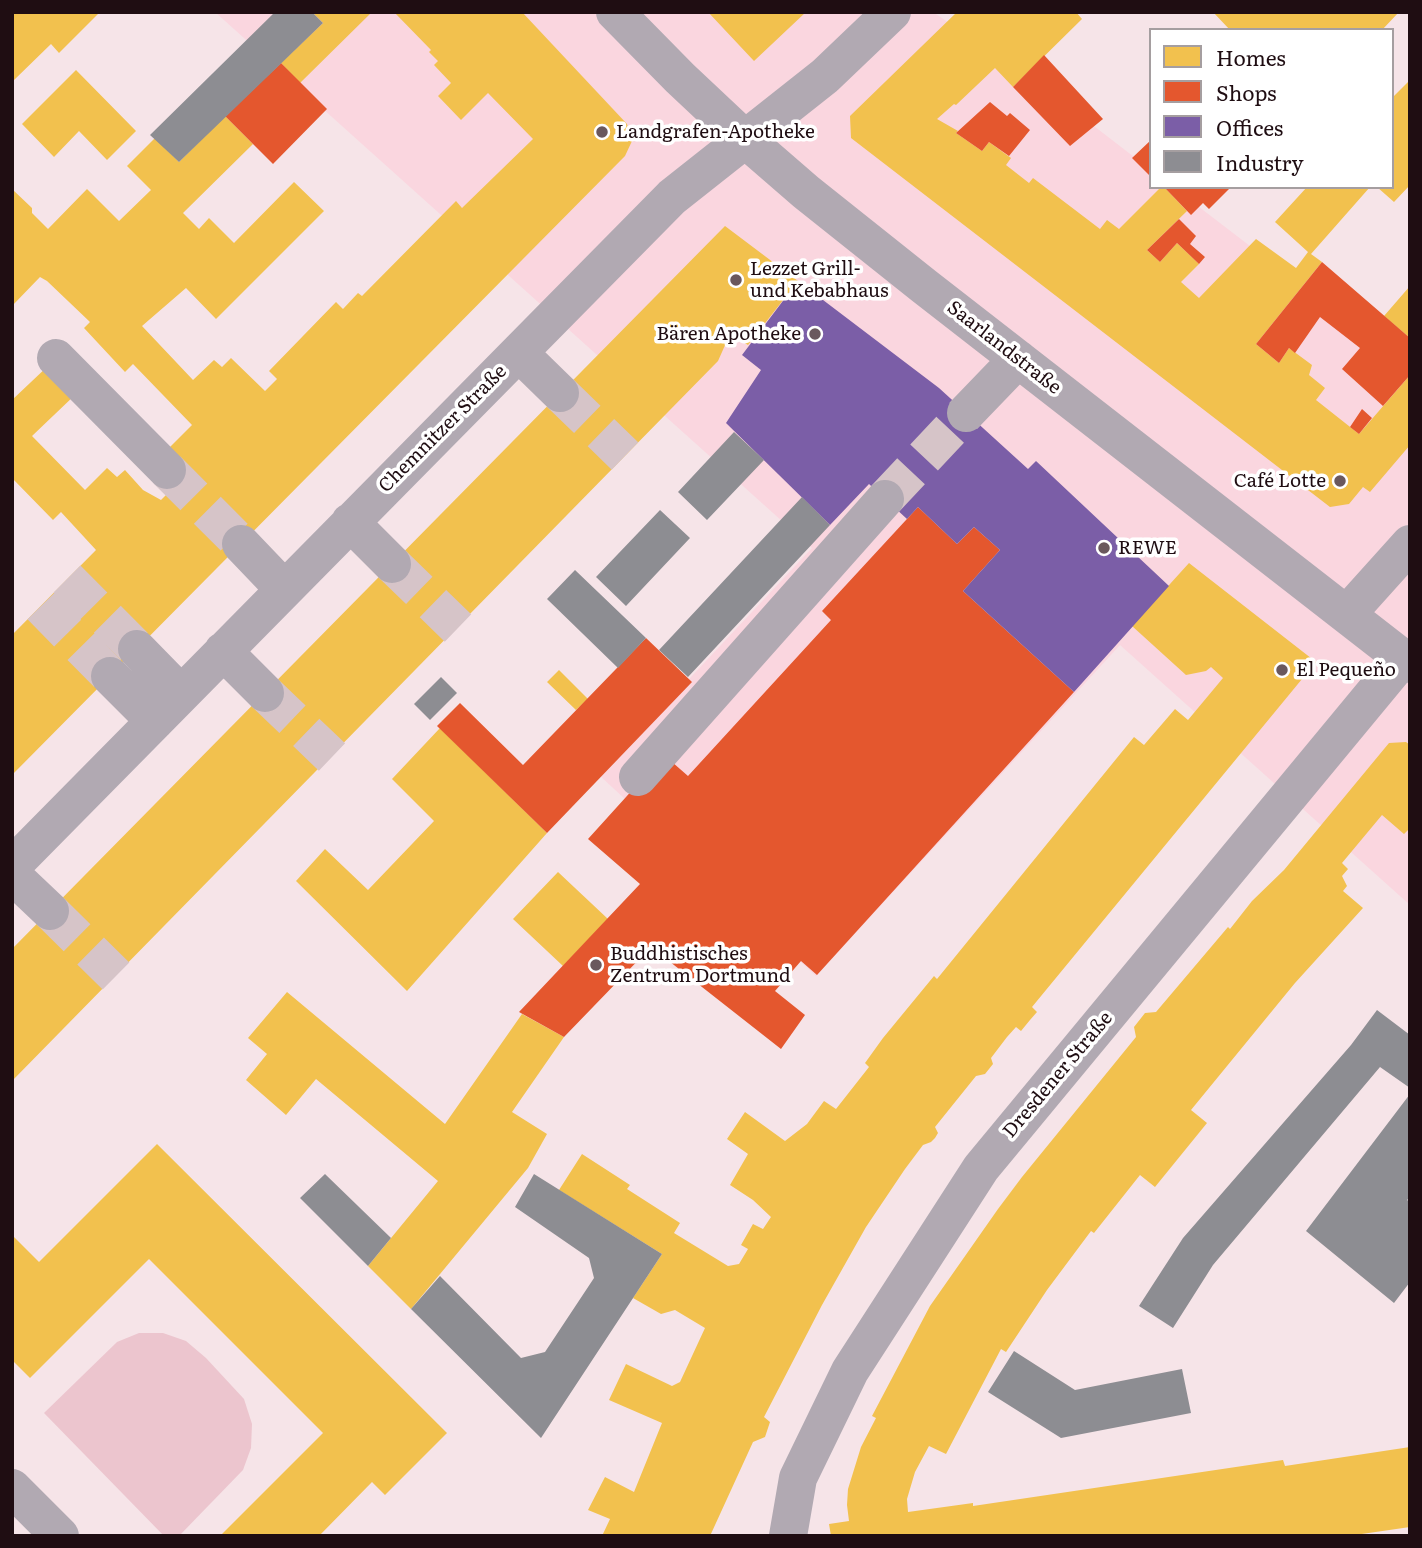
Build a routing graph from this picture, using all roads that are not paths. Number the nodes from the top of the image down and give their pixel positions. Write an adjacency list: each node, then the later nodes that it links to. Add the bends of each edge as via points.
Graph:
1 (615, 12): 3 (street, Saarlandstraße)
2 (892, 12): 3 (street, Chemnitzer Straße, via 825,76)
3 (746, 140): 4 (street, Chemnitzer Straße, via 671,197); 6 (street, Saarlandstraße)
4 (519, 353): 7 (street); 11 (street, Chemnitzer Straße)
5 (56, 358): 9 (street)
6 (1018, 359): 8 (street); 16 (street, Saarlandstraße)
7 (560, 393)
8 (967, 413)
9 (167, 470)
10 (885, 499): 23 (street)
11 (360, 513): 14 (street); 15 (street, Chemnitzer Straße)
12 (240, 544): 15 (street)
13 (1410, 544): 16 (street)
14 (402, 554)
15 (284, 589): 18 (street, Chemnitzer Straße)
16 (1347, 614): 19 (street, Saarlandstraße)
17 (137, 649): 22 (street)
18 (223, 651): 21 (street); 22 (street, Chemnitzer Straße)
19 (1406, 661): 29 (street, Dresdener Straße, via 981,1168 850,1371 798,1478)
20 (110, 676): 22 (street)
21 (265, 692)
22 (168, 707): 24 (street, Chemnitzer Straße)
23 (638, 777)
24 (12, 866)
25 (12, 875): 26 (street)
26 (50, 911)
27 (12, 1488): 28 (street)
28 (60, 1536)
29 (788, 1536)

